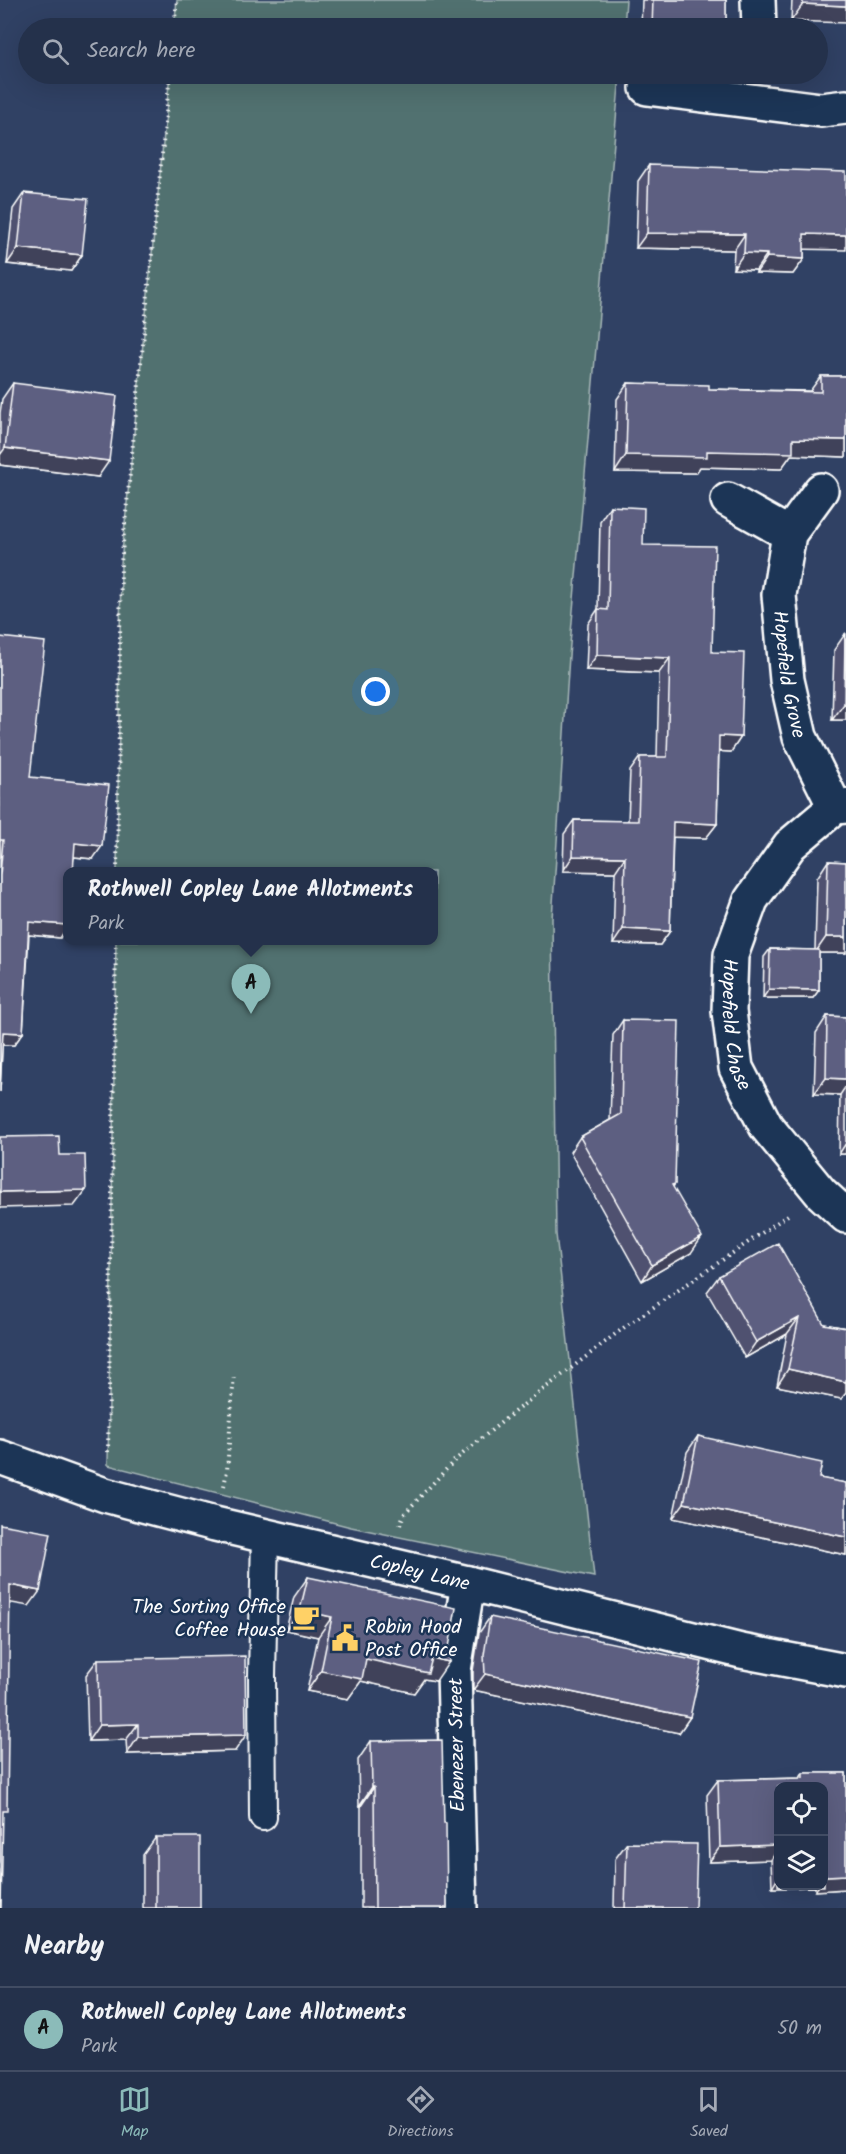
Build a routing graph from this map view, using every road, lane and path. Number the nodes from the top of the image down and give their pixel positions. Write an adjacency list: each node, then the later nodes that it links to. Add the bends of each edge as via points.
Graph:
1 (177, 0): 3 (path)
2 (758, 0): 4 (street)
3 (175, 18)
4 (759, 18)
5 (169, 84): 13 (path, via 121,563)
6 (761, 87): 7 (street); 8 (street, via 821,110)
7 (647, 88)
8 (846, 107)
9 (821, 490): 11 (street, Hopefield Grove)
10 (728, 500): 11 (street)
11 (789, 534): 12 (street, Hopefield Grove, via 779,595 787,680 800,736)
12 (841, 807): 15 (street, Hopefield Chase, via 783,854 751,900 731,955 729,1011 736,1068 766,1126)
13 (117, 867)
14 (116, 945): 19 (path)
15 (821, 1193): 16 (street, Hopefield Chase); 22 (path, via 626,1326 455,1460 404,1514)
16 (846, 1216)
17 (234, 1373): 20 (path, via 227,1471)
18 (0, 1457): 19 (street, Copley Lane)
19 (105, 1495): 20 (street, Copley Lane)
20 (215, 1524): 21 (street, Copley Lane)
21 (265, 1535): 22 (street, Copley Lane); 25 (lane)
22 (388, 1564): 23 (street, Copley Lane)
23 (468, 1583): 24 (street, Copley Lane, via 741,1651); 26 (street, Ebenezer Street, via 454,1670)
24 (846, 1671)
25 (263, 1817)
26 (460, 1908)

